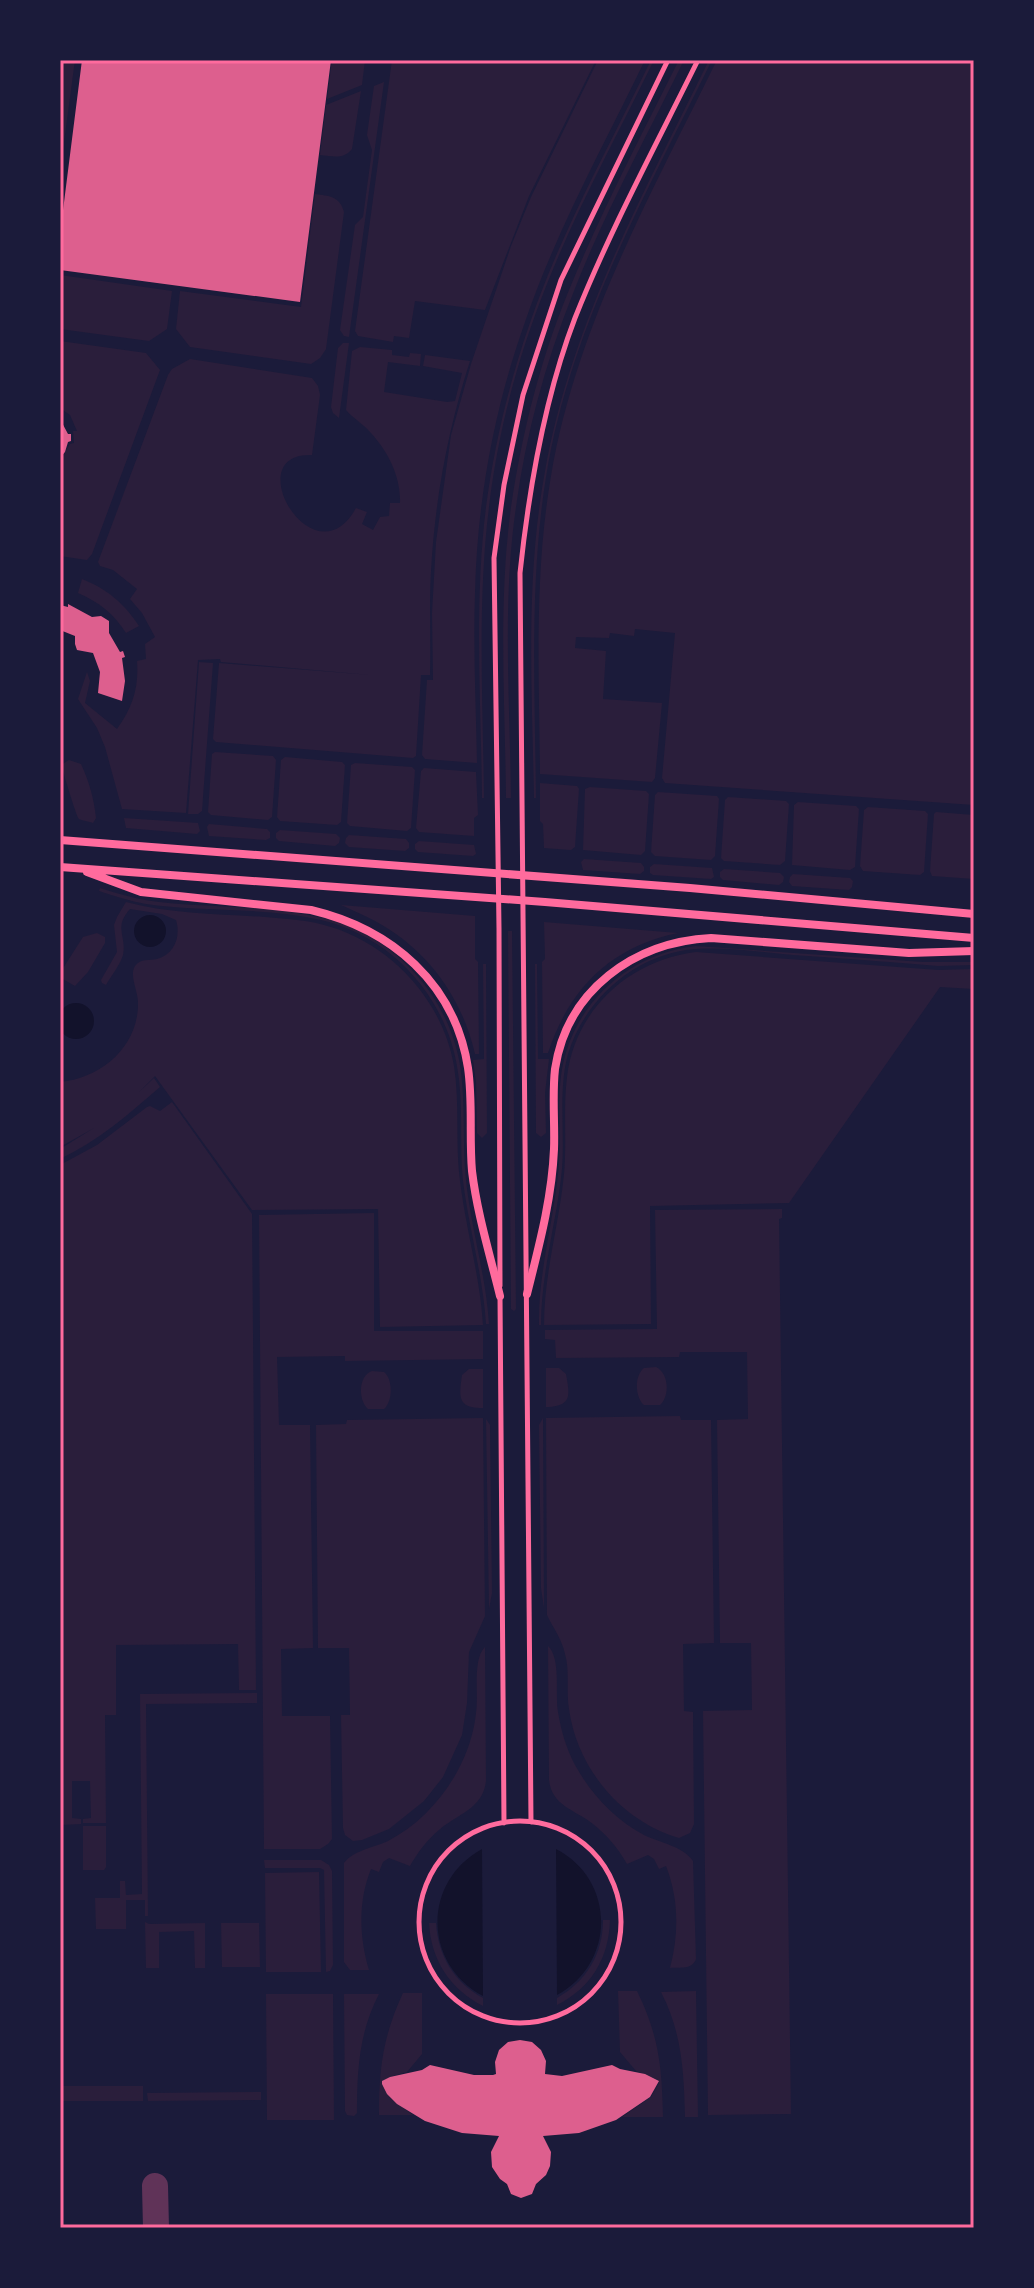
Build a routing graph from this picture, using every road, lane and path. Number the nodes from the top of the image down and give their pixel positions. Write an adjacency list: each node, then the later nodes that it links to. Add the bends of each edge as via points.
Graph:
1 (668, 60): 10 (street, via 561,280 512,442 494,558)
2 (698, 60): 9 (street, via 574,322 542,431 527,506 520,573)
3 (60, 840): 6 (main road)
4 (60, 867): 5 (main road)
5 (78, 868): 7 (main road); 10 (main road, via 141,892 337,916 371,931 410,959 448,1007 463,1041 475,1192)
6 (974, 914)
7 (974, 938)
8 (974, 951): 9 (main road, via 909,953 702,939 663,945 620,966 585,1001 560,1049 549,1193)
9 (527, 1294): 11 (street)
10 (500, 1296): 12 (street)
11 (531, 1822): 12 (street); 12 (street, via 570,1835 601,1863 618,1901 620,1933 612,1963 588,1997 561,2014 521,2023 489,2019 453,1998 433,1973 420,1933 421,1902 438,1863 469,1835)
12 (504, 1823)

